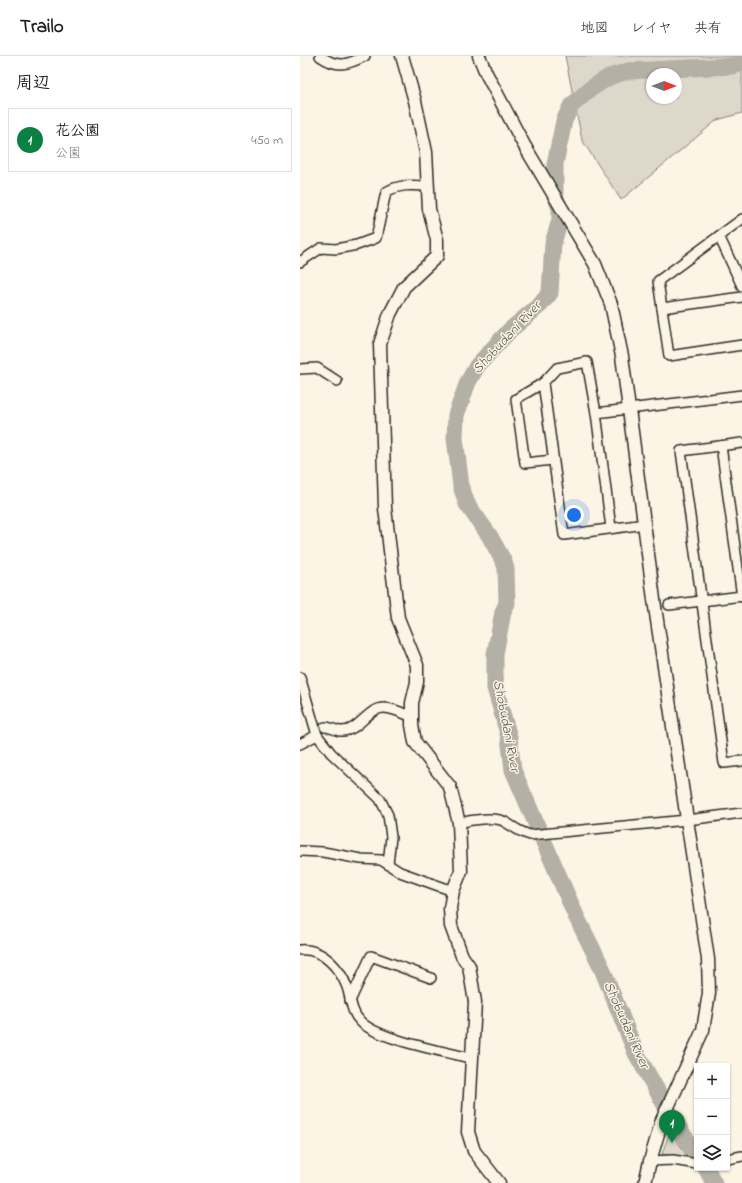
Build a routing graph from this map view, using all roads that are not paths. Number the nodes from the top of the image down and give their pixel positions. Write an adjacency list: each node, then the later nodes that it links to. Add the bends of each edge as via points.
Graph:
1 (320, 56): 2 (street, via 330,64 352,63)
2 (365, 56)
3 (402, 56): 5 (main road, via 426,152)
4 (479, 56): 17 (main road, via 524,145 595,264 611,304 622,356)
5 (427, 186): 8 (street, via 395,187 386,192 376,238 357,245 321,248); 28 (main road, via 429,209 437,240 437,256 404,287 390,314 380,344 385,508 398,618 417,665)
6 (742, 219): 7 (street)
7 (719, 236): 9 (street); 11 (street, via 658,281)
8 (300, 262)
9 (742, 286)
10 (742, 297): 11 (street)
11 (662, 308): 12 (street, via 669,356)
12 (742, 345)
13 (300, 369): 14 (street, via 317,368)
14 (337, 381)
15 (543, 383): 18 (street, via 557,368 587,362); 21 (street); 21 (street, via 516,399 525,463)
16 (742, 395): 17 (street)
17 (628, 410): 18 (street); 22 (main road)
18 (596, 413): 23 (street)
19 (742, 443): 20 (street)
20 (721, 446): 24 (street); 25 (street, via 681,451)
21 (553, 460): 23 (street, via 564,536)
22 (645, 524): 23 (street); 34 (main road)
23 (611, 528)
24 (742, 597): 25 (street)
25 (703, 602): 26 (street); 32 (street, via 724,763)
26 (669, 605)
27 (300, 677): 30 (street)
28 (412, 717): 29 (street, via 384,708 376,710 349,729 340,731); 35 (main road, via 415,742 450,787)
29 (325, 727)
30 (317, 735): 31 (street); 37 (street, via 330,753 380,799 388,815)
31 (300, 744)
32 (742, 761)
33 (742, 813): 34 (street)
34 (687, 820): 35 (street, via 530,835 521,833 504,821 491,818); 45 (main road, via 708,959 709,993 703,1030 662,1120)
35 (459, 823): 38 (main road, via 461,871)
36 (300, 851): 37 (street, via 381,860)
37 (388, 864): 38 (street, via 400,872)
38 (454, 891): 42 (main road, via 450,908 451,926 462,956 469,966 475,1002)
39 (300, 950): 41 (street, via 321,954 332,964 340,974)
40 (431, 978): 41 (street, via 371,956)
41 (350, 1000): 42 (street, via 360,1022 374,1030 412,1044)
42 (470, 1058): 47 (main road, via 468,1132 474,1151)
43 (742, 1156): 44 (street)
44 (730, 1158)
45 (650, 1160): 46 (street); 48 (main road)
46 (694, 1164)
47 (499, 1183)
48 (645, 1183)

